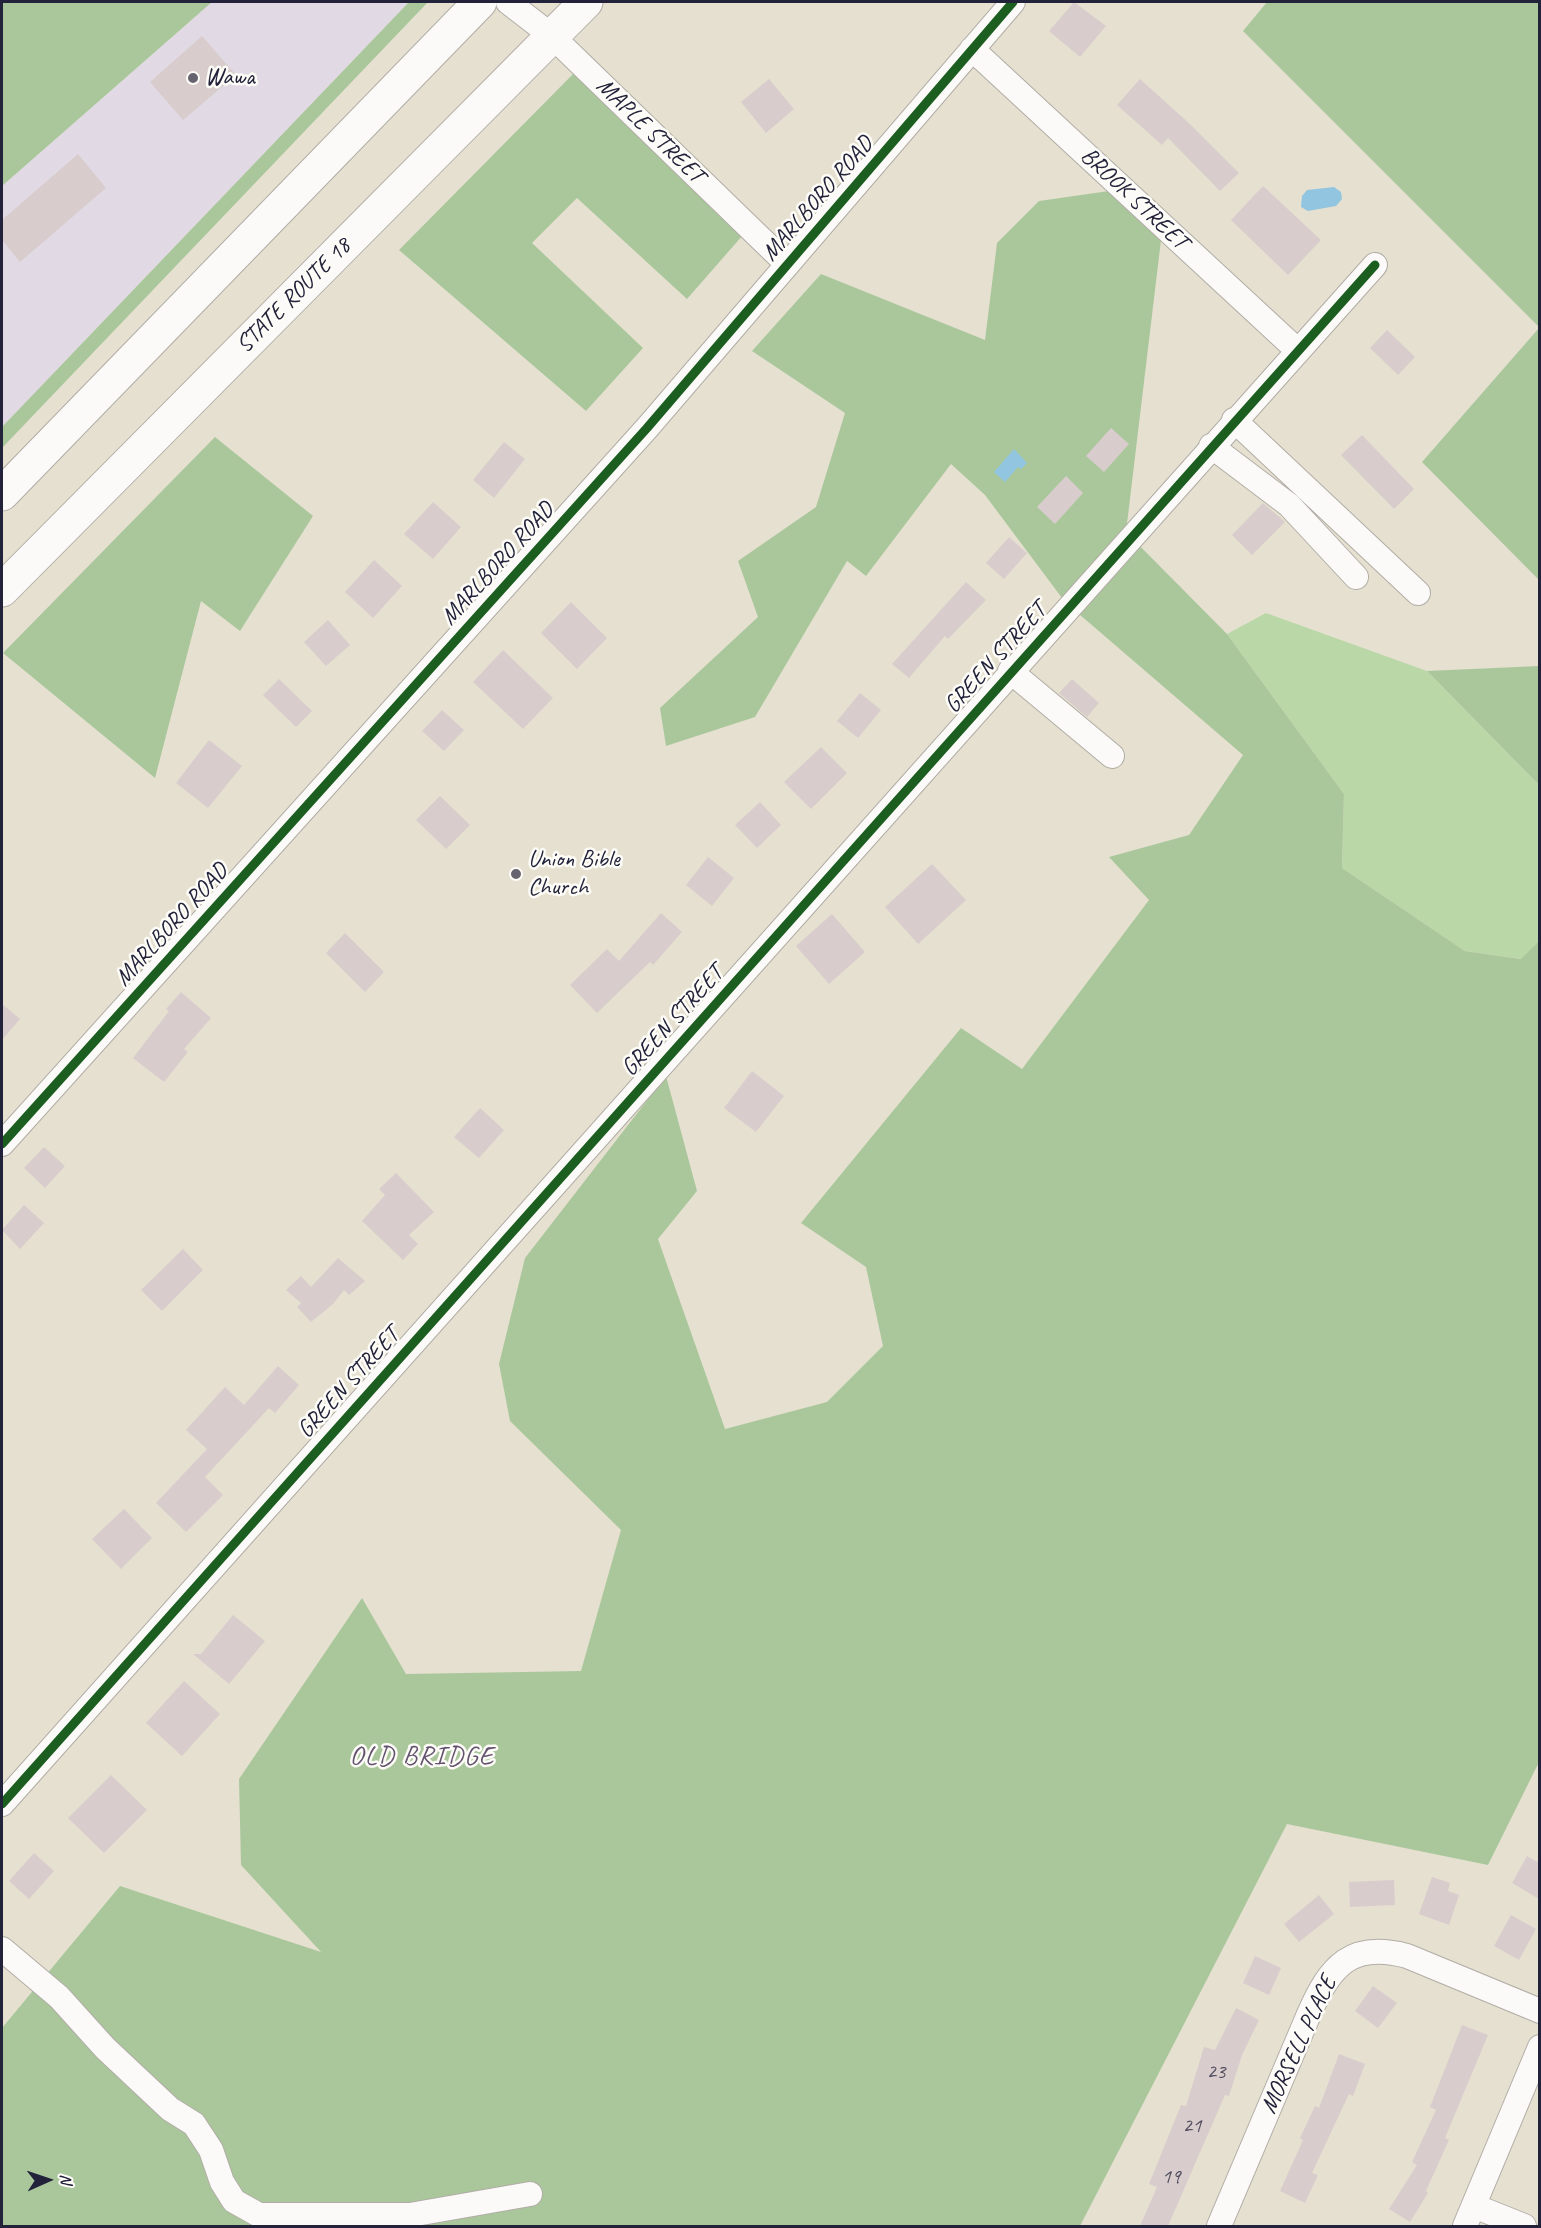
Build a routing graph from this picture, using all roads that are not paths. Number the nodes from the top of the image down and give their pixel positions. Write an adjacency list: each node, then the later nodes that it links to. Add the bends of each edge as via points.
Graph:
1 (480, 2): 12 (highway)
2 (508, 2): 5 (street, MAPLE STREET)
3 (586, 2): 5 (highway, STATE ROUTE 18)
4 (1013, 2): 6 (street, MARLBORO ROAD)
5 (552, 36): 7 (street, MAPLE STREET); 14 (highway, STATE ROUTE 18)
6 (972, 49): 7 (street, MARLBORO ROAD); 9 (street, BROOK STREET)
7 (787, 264): 18 (street, MARLBORO ROAD, via 647,428)
8 (1375, 265): 9 (street, GREEN STREET)
9 (1297, 350): 10 (street, GREEN STREET)
10 (1234, 420): 11 (street, GREEN STREET); 15 (street)
11 (1211, 446): 13 (street, via 1289,505); 16 (street, GREEN STREET)
12 (2, 494)
13 (1356, 577)
14 (2, 590)
15 (1418, 593)
16 (1010, 671): 17 (street); 19 (street, GREEN STREET)
17 (1112, 756)
18 (2, 1144)
19 (2, 1804)
20 (2, 1949): 23 (street, via 59,1997 105,2048 170,2109 194,2124 211,2150 222,2182 234,2201 259,2215 410,2216)
21 (1539, 2011): 25 (street, MORSELL PLACE, via 1390,1952 1371,1951 1335,1966 1322,1983)
22 (1539, 2047): 24 (street)
23 (530, 2194)
24 (1470, 2216): 26 (street)
25 (1219, 2226)
26 (1524, 2226)

